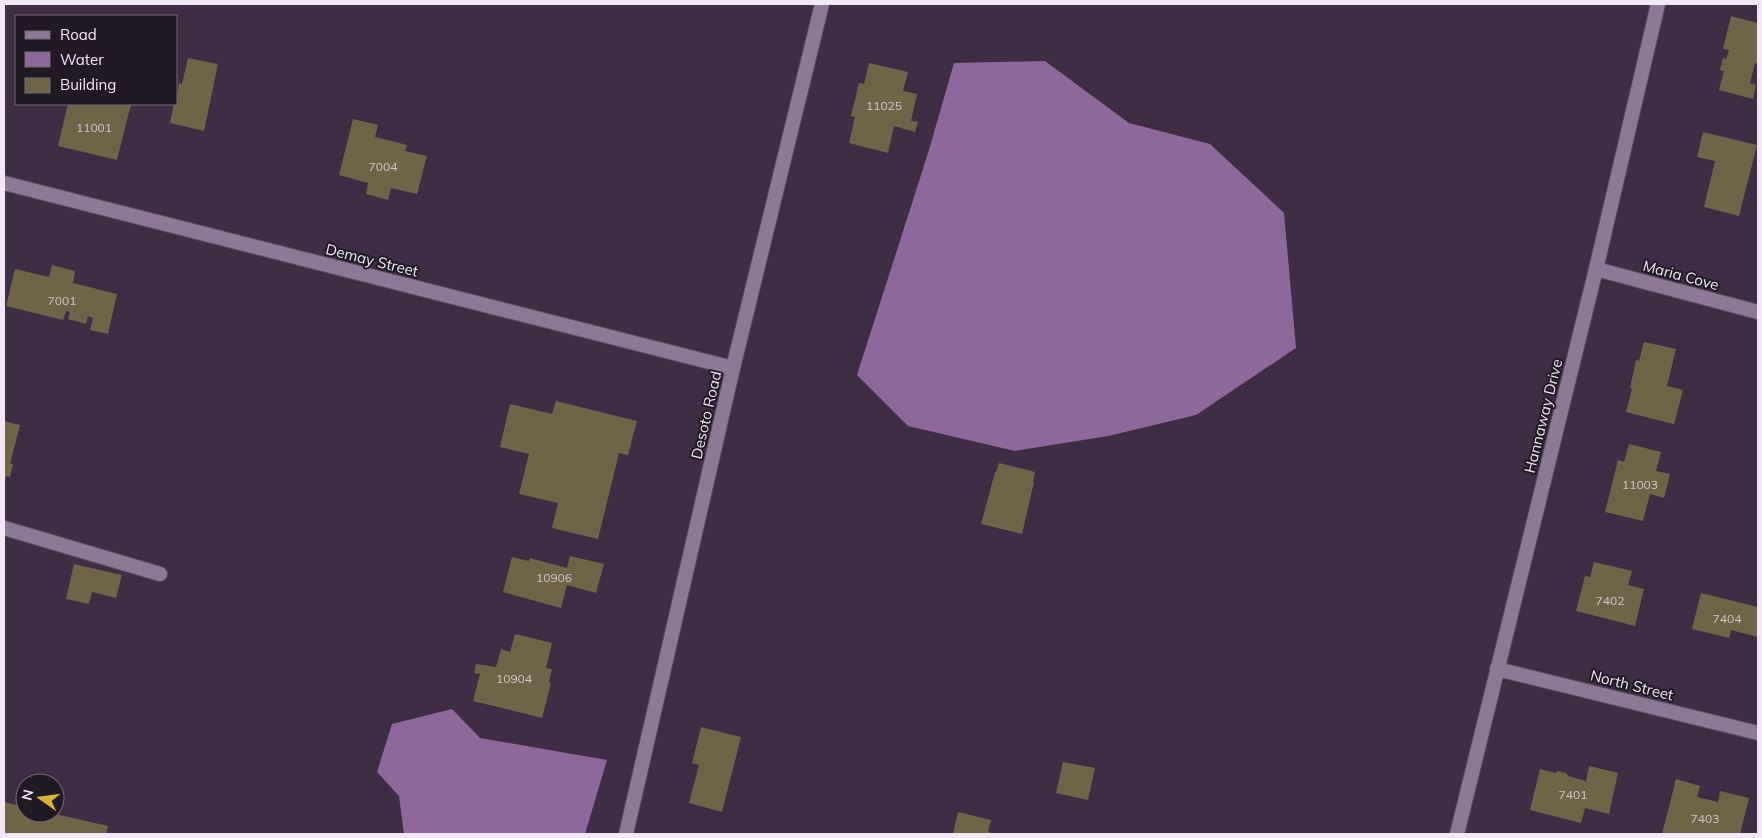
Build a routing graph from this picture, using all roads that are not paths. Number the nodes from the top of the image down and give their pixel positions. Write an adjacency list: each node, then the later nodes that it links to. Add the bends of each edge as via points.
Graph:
1 (822, 4): 6 (street, Desoto Road)
2 (1658, 4): 4 (street, Hannaway Drive)
3 (4, 183): 6 (street, Demay Street)
4 (1596, 269): 5 (street, Maria Cove); 9 (street, Hannaway Drive)
5 (1758, 312)
6 (733, 368): 11 (street, Desoto Road)
7 (4, 528): 8 (street)
8 (160, 574)
9 (1498, 669): 10 (street, North Street); 12 (street, Hannaway Drive)
10 (1758, 734)
11 (626, 834)
12 (1457, 834)

